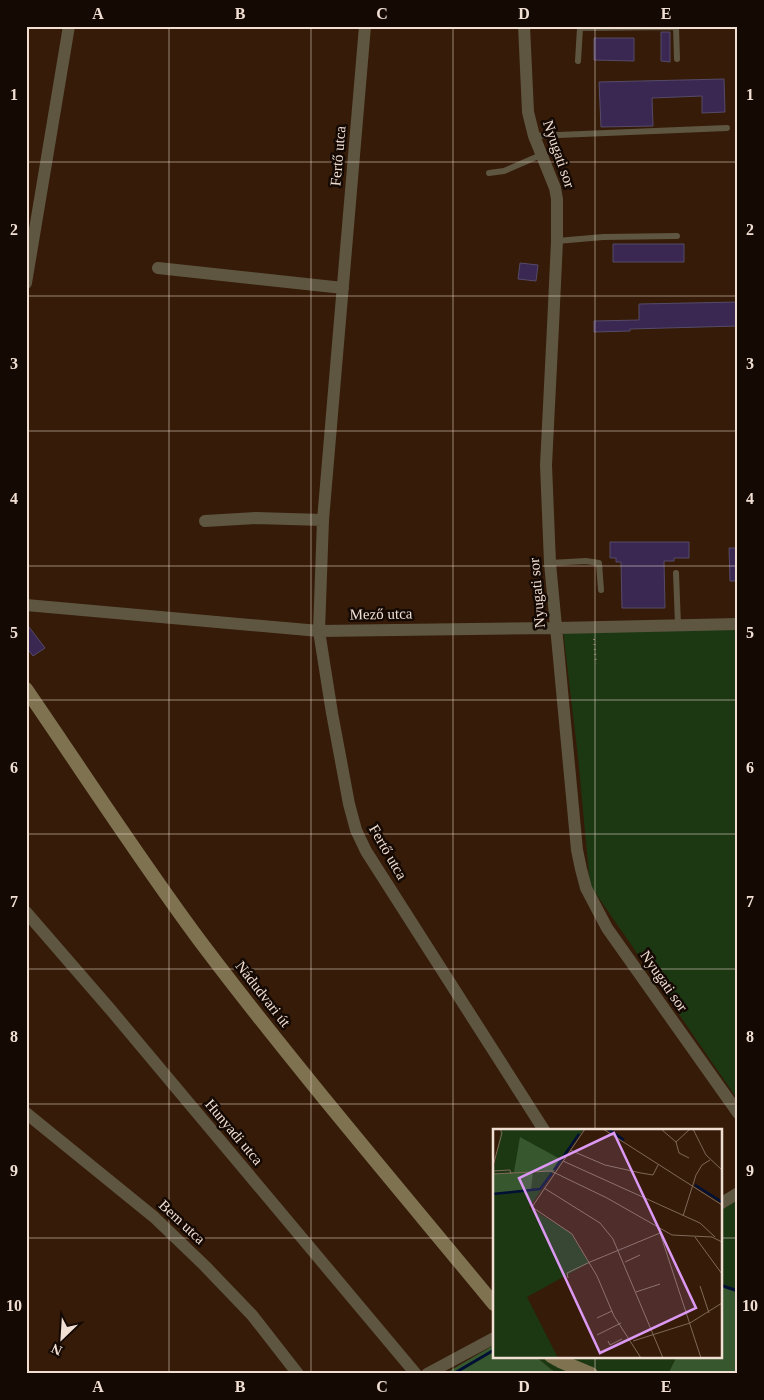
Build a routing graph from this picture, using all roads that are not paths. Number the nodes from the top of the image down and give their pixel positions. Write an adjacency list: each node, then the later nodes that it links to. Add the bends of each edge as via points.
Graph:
1 (69, 26): 14 (street)
2 (365, 26): 15 (street, Fertő utca)
3 (524, 26): 8 (street, Nyugati sor, via 528,112)
4 (579, 27): 5 (lane, via 676,27); 6 (lane)
5 (677, 59)
6 (578, 61)
7 (728, 128): 8 (lane)
8 (534, 136): 9 (street, Nyugati sor)
9 (541, 155): 10 (lane); 12 (street, Nyugati sor, via 555,188)
10 (489, 174)
11 (678, 236): 12 (lane, via 603,237)
12 (557, 242): 18 (street, Nyugati sor, via 546,465)
13 (158, 268): 15 (street)
14 (26, 283)
15 (343, 288): 16 (street, Fertő utca)
16 (323, 520): 17 (street, via 256,518); 25 (street, Fertő utca)
17 (205, 521)
18 (550, 563): 20 (lane, via 599,563); 24 (street, Nyugati sor)
19 (676, 573): 23 (lane)
20 (601, 590)
21 (26, 606): 25 (street, Mező utca)
22 (738, 624): 23 (street, Mező utca)
23 (678, 625): 24 (street, Mező utca)
24 (557, 628): 25 (street, Mező utca); 29 (street, Nyugati sor, via 578,850 586,888 607,928)
25 (319, 631): 30 (street, Fertő utca, via 356,830)
26 (26, 689): 33 (main road, Nádudvari út, via 225,973)
27 (26, 912): 37 (street, Hunyadi utca)
28 (26, 1113): 36 (street, Bem utca, via 169,1231 252,1315)
29 (738, 1113)
30 (543, 1129)
31 (738, 1194): 32 (street)
32 (722, 1203)
33 (493, 1303)
34 (493, 1339): 38 (street)
35 (555, 1358): 39 (main road)
36 (298, 1374)
37 (416, 1374)
38 (427, 1374)
39 (591, 1374)

